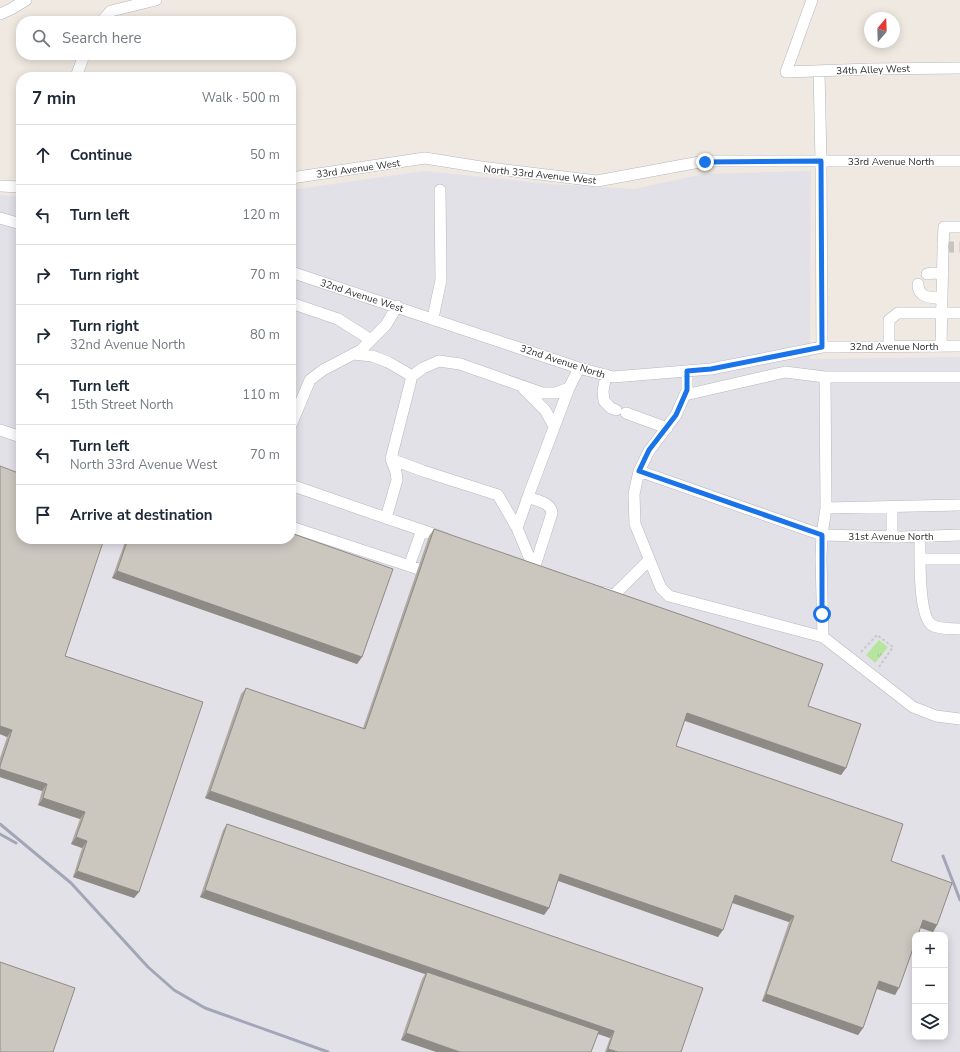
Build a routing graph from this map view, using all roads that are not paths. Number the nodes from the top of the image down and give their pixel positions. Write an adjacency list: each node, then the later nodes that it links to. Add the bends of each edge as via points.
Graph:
1 (26, 0): 4 (street)
2 (156, 0): 5 (street, via 111,11)
3 (812, 0): 9 (street, 34th Alley West, via 786,72)
4 (0, 14)
5 (106, 16)
6 (82, 60): 8 (street)
7 (960, 68): 9 (street, 34th Alley West)
8 (77, 72)
9 (819, 72): 12 (street)
10 (425, 158): 12 (street, North 33rd Avenue West, via 597,181 705,162); 13 (street, 33rd Avenue West)
11 (960, 160): 12 (street, 33rd Avenue North)
12 (821, 161): 34 (street)
13 (296, 177)
14 (0, 186): 15 (street)
15 (16, 187)
16 (440, 190): 29 (street, via 441,280)
17 (0, 218): 18 (street)
18 (16, 223)
19 (960, 227): 22 (street, via 944,227)
20 (296, 274): 26 (street, 32nd Avenue West)
21 (927, 274): 22 (street)
22 (943, 274): 24 (street)
23 (918, 284): 24 (street, via 918,290 922,295)
24 (942, 298): 27 (street)
25 (296, 305): 30 (street, via 338,319)
26 (397, 306): 29 (street, 32nd Avenue West); 30 (street, via 386,325)
27 (942, 313): 28 (street); 31 (street, via 898,313 889,320); 32 (street)
28 (960, 313)
29 (433, 318): 36 (street, 32nd Avenue North)
30 (371, 340): 35 (street)
31 (889, 346): 32 (street, 32nd Avenue North); 34 (street, 32nd Avenue North)
32 (941, 346): 33 (street, 32nd Avenue North)
33 (960, 346)
34 (822, 347): 37 (street, 32nd Avenue North, via 711,369)
35 (353, 354): 39 (street, via 372,356); 45 (street, via 310,380)
36 (580, 368): 38 (street, 32nd Avenue North); 43 (street)
37 (687, 371): 38 (street, 32nd Avenue North, via 613,377); 44 (street)
38 (606, 375): 47 (street, via 602,391 604,401 610,408)
39 (412, 376): 42 (street, via 439,361 460,364); 50 (street)
40 (825, 376): 41 (street); 44 (street, via 785,372); 56 (street)
41 (960, 377)
42 (519, 384): 43 (street, via 542,392 556,393); 46 (street, via 545,410)
43 (569, 388): 46 (street)
44 (685, 395): 47 (street)
45 (296, 414)
46 (554, 426): 53 (street)
47 (667, 428): 51 (street, via 649,450)
48 (0, 430): 49 (street)
49 (16, 435)
50 (391, 459): 57 (street, via 397,480); 58 (street, via 498,495)
51 (639, 471): 61 (street, 31st Avenue North); 68 (street, via 634,494 635,524)
52 (296, 487): 57 (street)
53 (529, 494): 58 (street); 71 (street, via 530,498 549,505 552,513)
54 (960, 505): 55 (street)
55 (892, 507): 56 (street); 64 (street)
56 (826, 508): 61 (street)
57 (386, 518): 60 (street)
58 (516, 528): 71 (street)
59 (296, 529): 70 (street)
60 (422, 530): 65 (street); 70 (street)
61 (822, 535): 64 (street, 31st Avenue North); 75 (street)
62 (960, 535): 63 (street, 31st Avenue North)
63 (920, 536): 64 (street, 31st Avenue North); 66 (street)
64 (892, 537)
65 (452, 540)
66 (920, 559): 67 (street); 74 (street, via 920,580 928,621 939,628)
67 (960, 559)
68 (649, 560): 73 (street, via 614,595); 75 (street, via 661,588 669,596)
69 (520, 564): 71 (street)
70 (409, 566): 72 (street)
71 (538, 570)
72 (438, 575)
73 (591, 588)
74 (960, 629)
75 (823, 637): 76 (street, via 914,707 936,716)
76 (960, 719)

